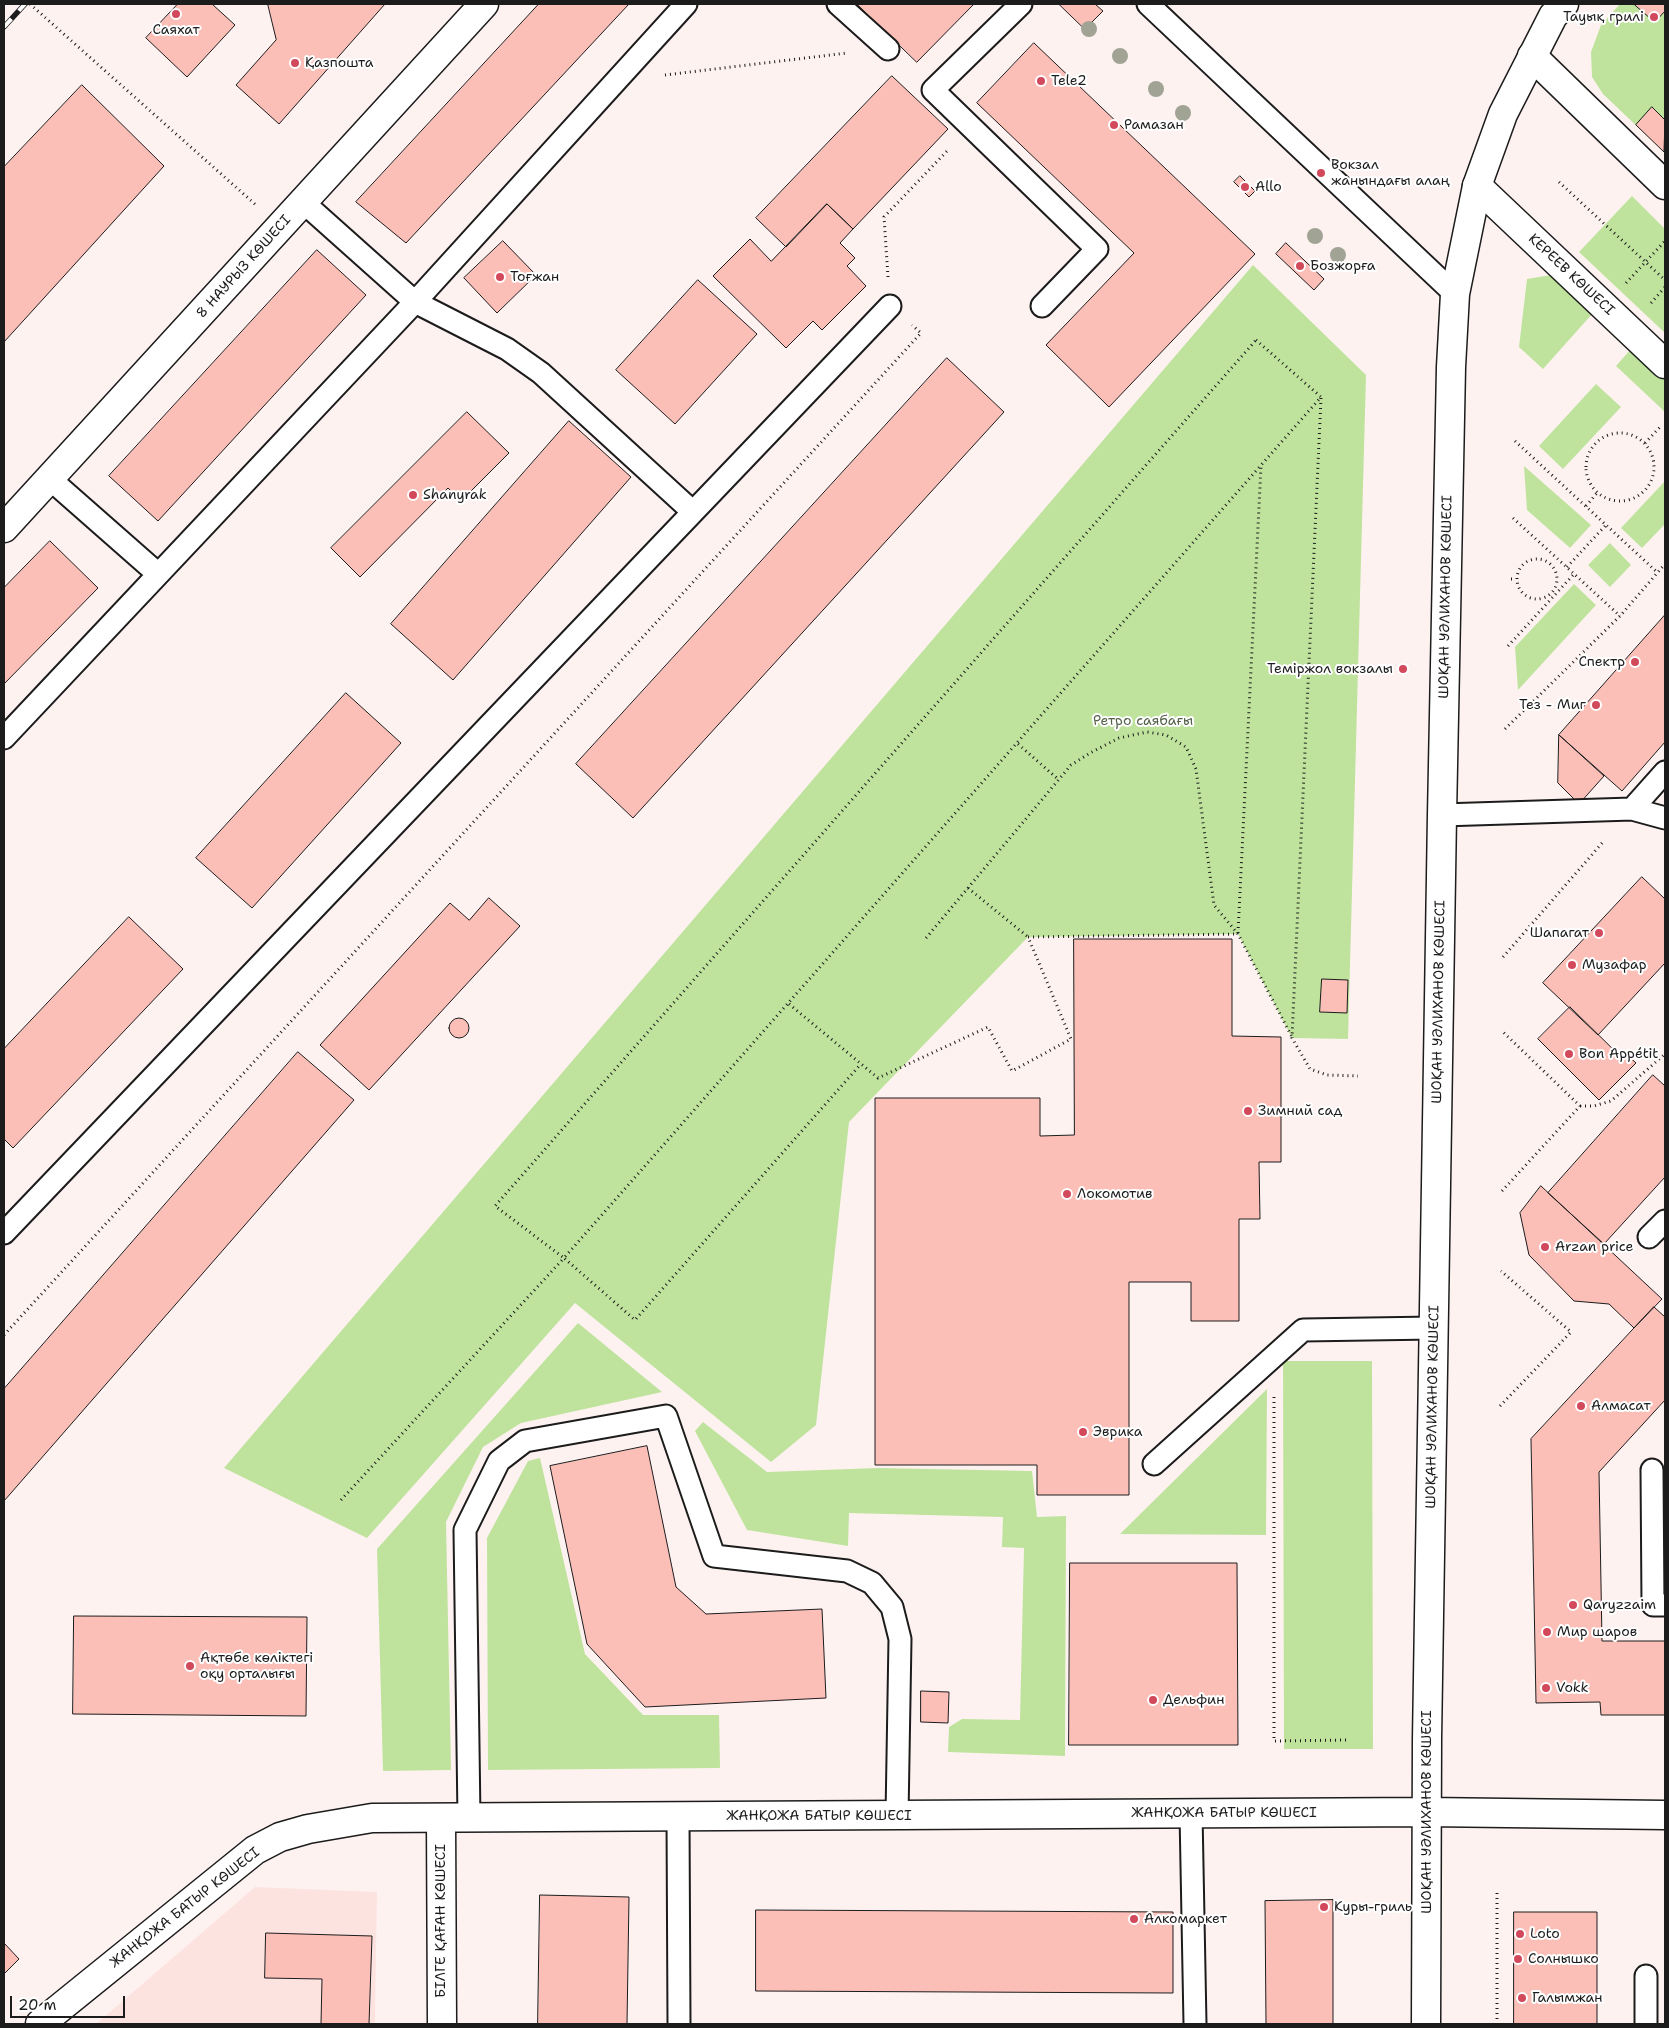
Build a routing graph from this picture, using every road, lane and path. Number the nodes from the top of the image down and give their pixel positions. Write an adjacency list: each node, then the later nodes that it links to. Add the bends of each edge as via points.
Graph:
1 (30, 4): 16 (path)
2 (484, 4): 15 (street, 8 НАУРЫЗ КӨШЕСІ)
3 (686, 4): 10 (lane)
4 (838, 4): 8 (lane)
5 (1021, 4): 11 (lane, via 933,90)
6 (1148, 4): 22 (lane)
7 (1564, 4): 9 (street, ШОҚАН УӘЛИХАНОВ КӨШЕСІ)
8 (888, 48): 10 (path)
9 (1532, 56): 13 (street); 14 (street, ШОҚАН УӘЛИХАНОВ КӨШЕСІ, via 1503,114)
10 (617, 80): 23 (lane)
11 (970, 126): 24 (path, via 884,217); 25 (lane, via 1097,249)
12 (1559, 182): 18 (path)
13 (1665, 185)
14 (1477, 186): 22 (street, ШОҚАН УӘЛИХАНОВ КӨШЕСІ); 27 (street, КЕРЕЕВ КӨШЕСІ)
15 (303, 202): 16 (street, 8 НАУРЫЗ КӨШЕСІ); 23 (lane)
16 (281, 227): 33 (street, 8 НАУРЫЗ КӨШЕСІ)
17 (1665, 241): 18 (path)
18 (1646, 262): 19 (path); 20 (path)
19 (1665, 280)
20 (1626, 284)
21 (1665, 287): 26 (path)
22 (1455, 294): 58 (street, ШОҚАН УӘЛИХАНОВ КӨШЕСІ)
23 (414, 302): 36 (lane, via 508,349 541,372); 45 (lane)
24 (890, 306): 36 (lane); 79 (path, via 921,333)
25 (1042, 306)
26 (1648, 306)
27 (1665, 364)
28 (1321, 397): 32 (path); 67 (path); 76 (path, via 1256,340 494,1206)
29 (1661, 426): 31 (path)
30 (1516, 442): 35 (path)
31 (1645, 443): 34 (path, via 1654,464 1653,476 1644,491 1629,500 1617,502); 34 (path, via 1636,436 1614,433 1594,444 1588,453 1586,474)
32 (1261, 466): 54 (path); 61 (path)
33 (50, 479): 39 (street, 8 НАУРЫЗ КӨШЕСІ); 45 (lane)
34 (1597, 493): 35 (path)
35 (1586, 506): 38 (path)
36 (693, 512): 74 (lane)
37 (1513, 518): 40 (path)
38 (1606, 525): 43 (path); 44 (path)
39 (4, 528)
40 (1554, 556): 41 (path); 43 (path)
41 (1549, 563): 48 (path, via 1529,560 1518,569); 49 (path, via 1556,573)
42 (1665, 564): 44 (path)
43 (1567, 567): 46 (path)
44 (1658, 572): 50 (path)
45 (158, 574): 53 (lane)
46 (1574, 574): 49 (path); 50 (path)
47 (1511, 579): 48 (path)
48 (1516, 579): 49 (path, via 1519,589 1528,598 1542,599)
49 (1554, 594): 51 (path)
50 (1620, 616): 52 (path)
51 (1508, 646)
52 (1505, 729)
53 (4, 738)
54 (1018, 744): 56 (path); 65 (path)
55 (1665, 772): 57 (lane)
56 (1059, 780): 60 (path); 61 (path, via 1072,765 1118,738 1147,732 1166,735 1186,747 1196,769 1214,905)
57 (1632, 809): 58 (lane); 59 (lane); 64 (path)
58 (1442, 815): 78 (street, ШОҚАН УӘЛИХАНОВ КӨШЕСІ)
59 (1665, 818)
60 (968, 888): 62 (path); 63 (path)
61 (1238, 934): 62 (path); 67 (path)
62 (1028, 937): 69 (path, via 1071,1039 1012,1071 988,1027 878,1078)
63 (926, 938)
64 (1504, 956)
65 (789, 1004): 69 (path); 76 (path)
66 (1502, 1031): 71 (path)
67 (1292, 1038): 70 (path, via 1310,1069 1327,1075)
68 (1665, 1054): 71 (path, via 1611,1101)
69 (861, 1064): 76 (path, via 636,1320)
70 (1358, 1076)
71 (1580, 1106): 72 (path)
72 (1502, 1191)
73 (1665, 1221): 75 (lane)
74 (6, 1226)
75 (1649, 1236)
76 (564, 1258): 84 (path)
77 (1501, 1271): 81 (path, via 1571,1332)
78 (1434, 1328): 82 (lane, via 1303,1330); 87 (street, ШОҚАН УӘЛИХАНОВ КӨШЕСІ)
79 (4, 1335)
80 (1274, 1389): 86 (path, via 1274,1741)
81 (1500, 1406)
82 (1154, 1464)
83 (1652, 1470): 85 (lane, via 1653,1605)
84 (341, 1500)
85 (1665, 1605)
86 (1349, 1740)
87 (1427, 1812): 88 (street, ЖАНҚОЖА БАТЫР КӨШЕСІ); 89 (street, ЖАНҚОЖА БАТЫР КӨШЕСІ); 100 (street, ШОҚАН УӘЛИХАНОВ КӨШЕСІ)
88 (1191, 1813): 90 (street, ЖАНҚОЖА БАТЫР КӨШЕСІ); 99 (lane)
89 (1665, 1815)
90 (897, 1816): 91 (street, ЖАНҚОЖА БАТЫР КӨШЕСІ); 92 (lane, via 900,1639 892,1607 872,1584 847,1571 714,1556 666,1416 525,1441 500,1461 465,1530)
91 (678, 1817): 92 (street, ЖАНҚОЖА БАТЫР КӨШЕСІ); 98 (lane)
92 (469, 1818): 93 (street, ЖАНҚОЖА БАТЫР КӨШЕСІ)
93 (441, 1819): 96 (street, ЖАНҚОЖА БАТЫР КӨШЕСІ, via 372,1818 280,1837 255,1850); 97 (street, БІЛГЕ ҚАҒАН КӨШЕСІ)
94 (1497, 1894): 101 (path)
95 (1646, 1976): 102 (lane)
96 (40, 2024)
97 (442, 2024)
98 (679, 2024)
99 (1194, 2024)
100 (1426, 2024)
101 (1496, 2024)
102 (1646, 2024)

